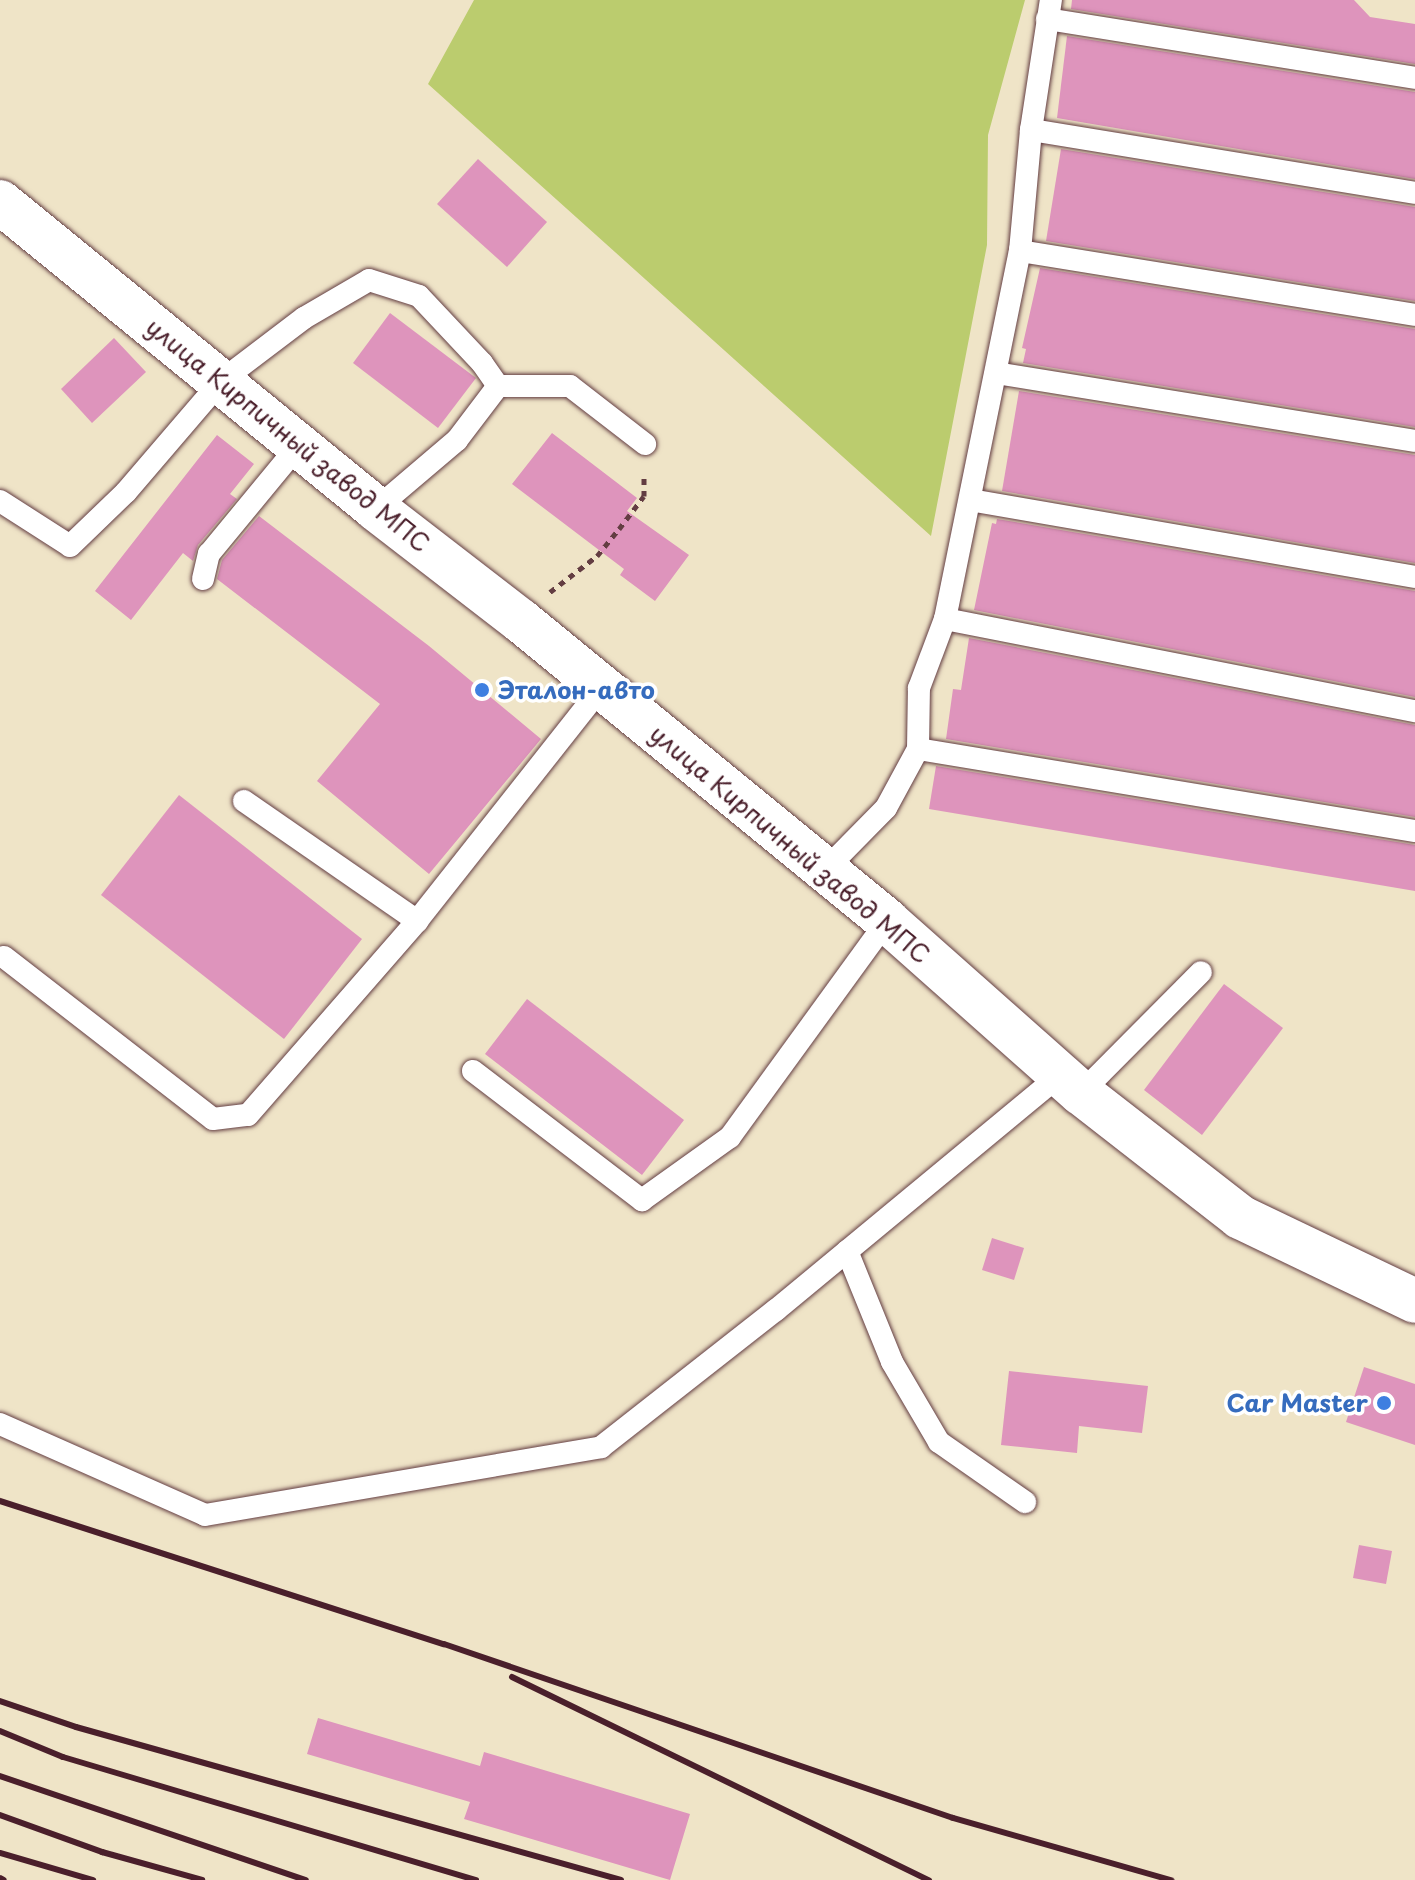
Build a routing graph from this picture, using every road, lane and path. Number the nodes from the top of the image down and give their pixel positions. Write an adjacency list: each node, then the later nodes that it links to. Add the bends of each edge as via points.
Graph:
1 (1049, 9): 2 (lane); 3 (lane)
2 (1415, 78)
3 (1031, 130): 4 (lane); 6 (lane)
4 (1415, 193)
5 (0, 202): 9 (street, улица Кирпичный завод МПС)
6 (1020, 251): 7 (lane); 8 (lane)
7 (1415, 315)
8 (996, 373): 11 (lane); 14 (lane)
9 (221, 381): 10 (lane, via 304,318 369,280 419,296); 13 (street, улица Кирпичный завод МПС); 15 (lane, via 126,492 70,546)
10 (498, 386): 12 (lane, via 570,386); 16 (lane, via 457,440)
11 (1415, 441)
12 (645, 444): 20 (path, via 644,496 597,556 561,580)
13 (299, 445): 16 (street, улица Кирпичный завод МПС); 18 (lane, via 209,554)
14 (970, 500): 17 (lane); 19 (lane)
15 (0, 501)
16 (376, 509): 20 (street, улица Кирпичный завод МПС)
17 (1415, 577)
18 (203, 579)
19 (945, 619): 22 (lane); 23 (lane, via 919,688)
20 (521, 621): 21 (street, улица Кирпичный завод МПС)
21 (602, 687): 26 (street, улица Кирпичный завод МПС); 27 (lane)
22 (1415, 711)
23 (918, 749): 25 (lane); 26 (lane, via 886,808)
24 (244, 801): 27 (lane)
25 (1415, 831)
26 (825, 870): 28 (street, улица Кирпичный завод МПС)
27 (417, 921): 29 (lane, via 248,1115 213,1119)
28 (887, 921): 31 (lane, via 730,1137 642,1200); 32 (street, улица Кирпичный завод МПС)
29 (4, 957)
30 (1201, 972): 32 (lane)
31 (473, 1071)
32 (1070, 1084): 33 (lane); 34 (street, улица Кирпичный завод МПС, via 1240,1217)
33 (847, 1251): 35 (lane, via 601,1447 205,1515); 36 (lane, via 892,1362 939,1442)
34 (1415, 1301)
35 (0, 1424)
36 (1025, 1502)

